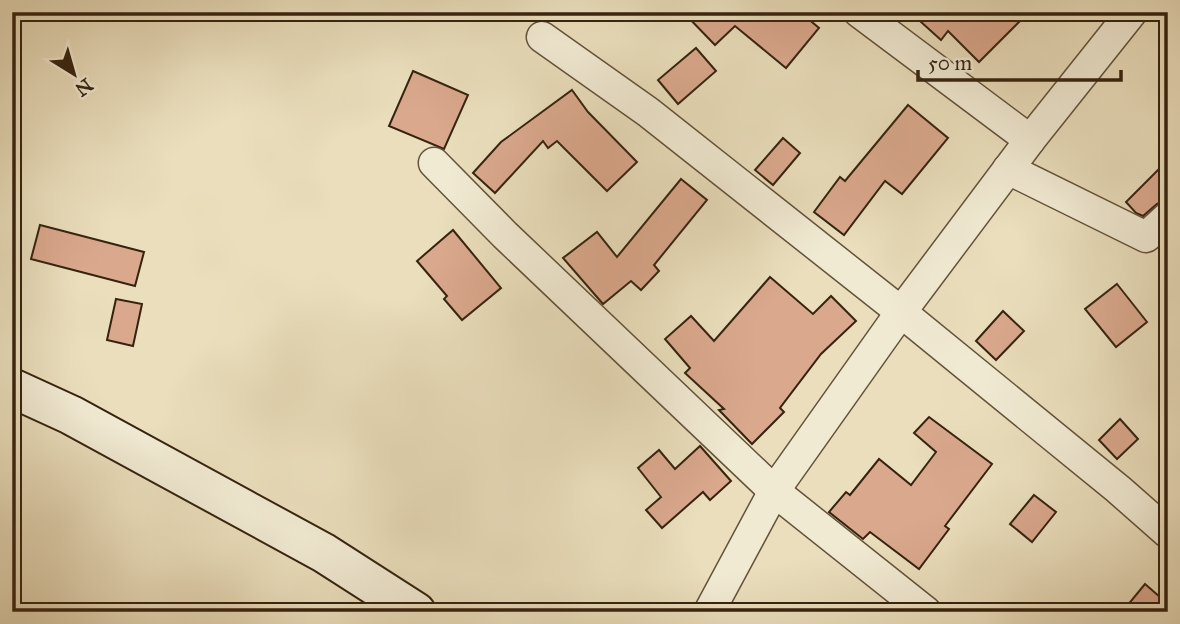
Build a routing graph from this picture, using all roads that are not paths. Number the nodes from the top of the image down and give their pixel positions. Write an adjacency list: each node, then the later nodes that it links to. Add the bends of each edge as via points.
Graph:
1 (859, 12): 4 (street)
2 (1132, 12): 4 (street)
3 (541, 37): 8 (street, via 648,112)
4 (1030, 139): 6 (street)
5 (434, 163): 10 (street)
6 (1008, 169): 7 (street, via 1146,237); 8 (street)
7 (1168, 217)
8 (901, 312): 10 (street); 11 (street)
9 (12, 388): 12 (main road, via 71,415 324,553)
10 (774, 491): 13 (street); 14 (street)
11 (1168, 533)
12 (416, 612)
13 (709, 612)
14 (926, 612)

